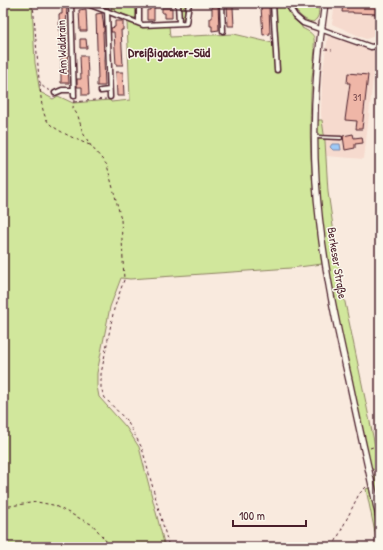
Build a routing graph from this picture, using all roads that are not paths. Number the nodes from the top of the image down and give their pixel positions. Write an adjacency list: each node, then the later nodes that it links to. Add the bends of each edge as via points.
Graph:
1 (71, 3): 18 (street, Am Waldrain)
2 (85, 3): 10 (street)
3 (139, 3): 12 (street)
4 (178, 3): 13 (street)
5 (189, 3): 13 (street, via 187,21)
6 (222, 3): 15 (street)
7 (273, 3): 17 (street)
8 (287, 3): 14 (street, via 301,22)
9 (325, 3): 14 (main road, Berkeser Straße)
10 (96, 5): 11 (street)
11 (107, 11): 12 (street); 19 (street)
12 (139, 23): 13 (street)
13 (179, 23)
14 (322, 30): 16 (street, via 371,47 377,46); 24 (main road, Berkeser Straße, via 316,69)
15 (223, 31)
16 (380, 42)
17 (277, 70)
18 (74, 90): 21 (street, Am Waldrain); 22 (street, Am Waldrain)
19 (109, 90): 20 (street); 23 (street)
20 (101, 91)
21 (56, 93)
22 (74, 96)
23 (110, 97)
24 (314, 137): 25 (lane); 26 (main road, Berkeser Straße, via 317,198 326,270)
25 (340, 138)
26 (380, 522)

